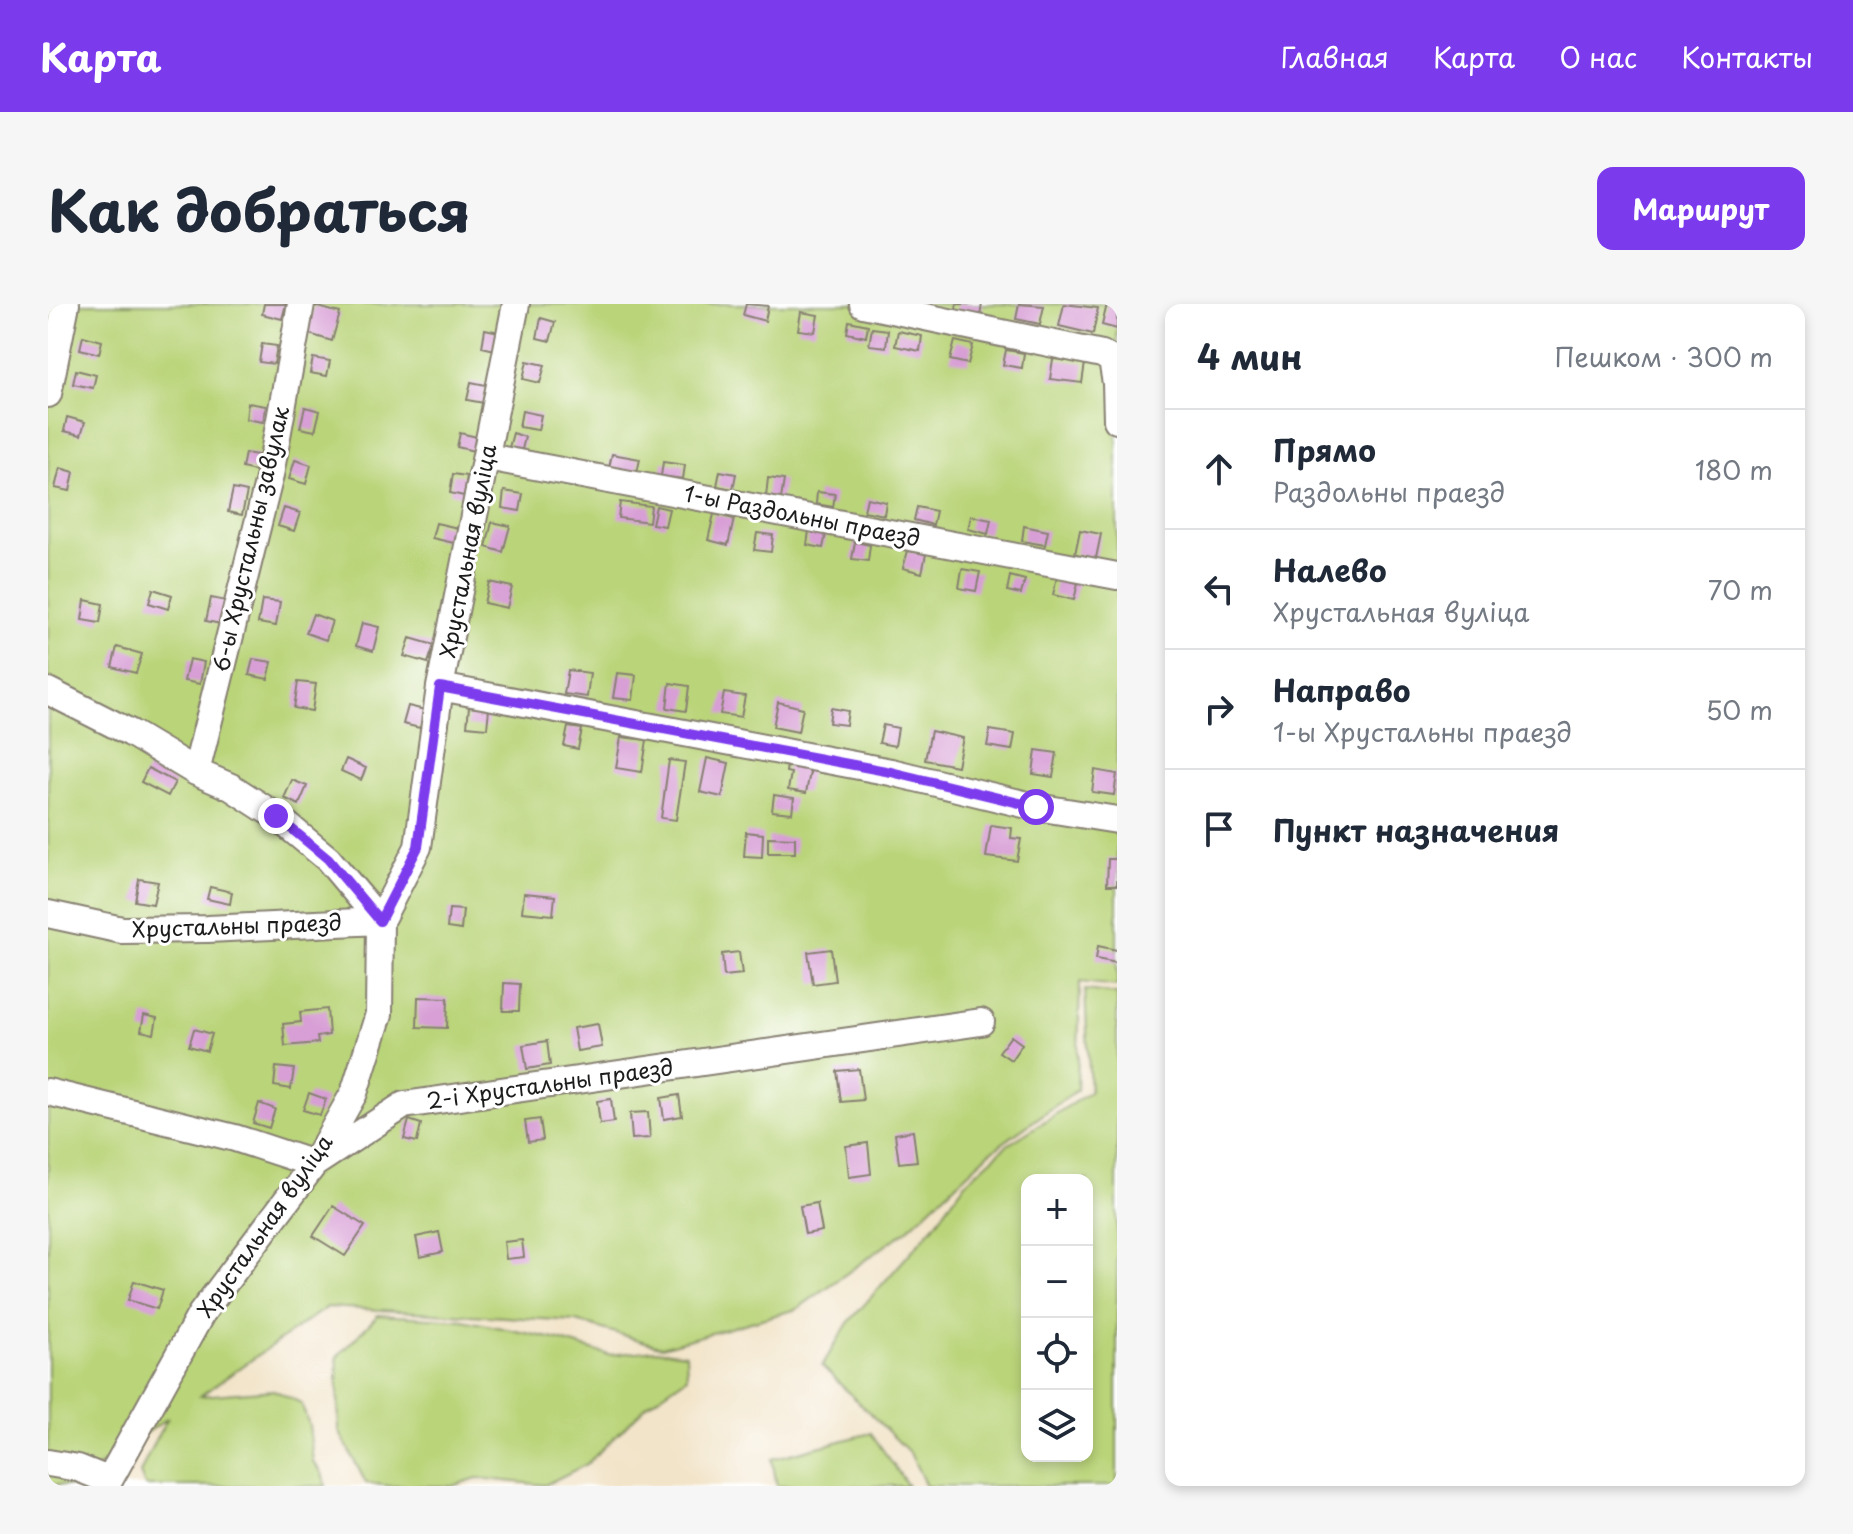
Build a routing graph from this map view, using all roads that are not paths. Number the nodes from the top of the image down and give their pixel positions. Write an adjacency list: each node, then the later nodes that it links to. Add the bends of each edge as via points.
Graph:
1 (66, 304): 6 (street)
2 (301, 304): 12 (street, 6-ы Хрустальны завулак, via 270,475)
3 (516, 304): 8 (street, Хрустальная вуліца)
4 (863, 304): 5 (street)
5 (1114, 358): 7 (street)
6 (48, 394)
7 (1117, 420)
8 (487, 457): 9 (street, 1-ы Раздольны праезд); 10 (street, Хрустальная вуліца)
9 (1117, 576)
10 (440, 687): 13 (street); 15 (street, Хрустальная вуліца, via 418,847)
11 (48, 691): 12 (street)
12 (196, 772): 15 (street, via 276,816 328,859)
13 (1117, 820)
14 (48, 914): 15 (street, Хрустальны праезд, via 122,930)
15 (380, 921): 18 (street, Хрустальная вуліца, via 379,1014 354,1093)
16 (981, 1022): 18 (street, 2-і Хрустальны праезд, via 404,1105)
17 (48, 1092): 18 (street, via 235,1138)
18 (314, 1164): 20 (street, Хрустальная вуліца, via 201,1314)
19 (48, 1463): 20 (street, via 78,1468)
20 (107, 1483)

